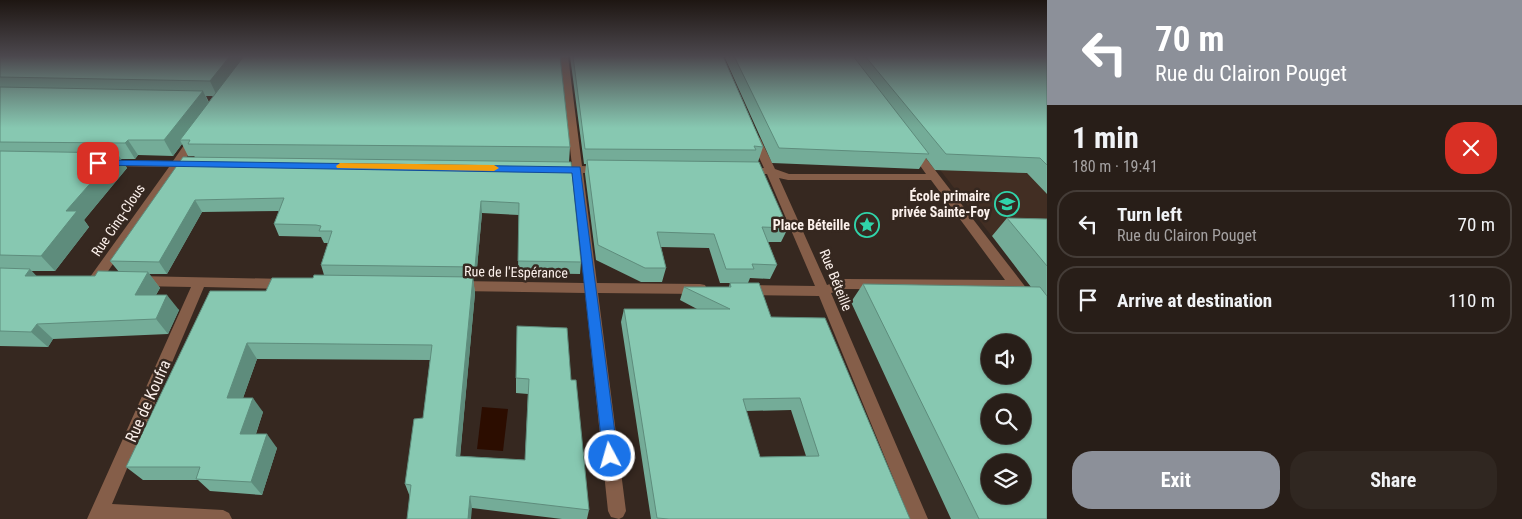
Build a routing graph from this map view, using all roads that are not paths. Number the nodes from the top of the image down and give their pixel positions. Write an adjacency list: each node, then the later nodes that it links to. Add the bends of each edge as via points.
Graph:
1 (567, 80): 9 (street)
2 (204, 124): 6 (street, Rue Cinq-Clous)
3 (750, 127): 12 (street, Rue Béteille)
4 (910, 144): 13 (street)
5 (98, 163): 6 (street)
6 (176, 163): 7 (street); 15 (street, Rue Cinq-Clous)
7 (205, 164)
8 (547, 169): 9 (street)
9 (576, 170): 10 (street); 20 (street)
10 (615, 170)
11 (740, 171): 12 (street)
12 (769, 171): 13 (street, via 788,176); 23 (street, Rue Béteille, via 796,225)
13 (934, 177): 18 (street)
14 (78, 279): 15 (street)
15 (96, 280): 16 (street)
16 (200, 282): 17 (street); 26 (street, Rue de Koufra)
17 (298, 284)
18 (1017, 285): 23 (street, via 845,284); 24 (street)
19 (445, 286): 20 (street, Rue de l'Espérance)
20 (592, 288): 21 (street, Rue de l'Espérance); 25 (street)
21 (717, 290)
22 (736, 290): 23 (street)
23 (822, 291): 28 (street, Rue Béteille)
24 (1029, 301)
25 (616, 511)
26 (98, 515): 27 (street)
27 (223, 519)
28 (920, 519)

